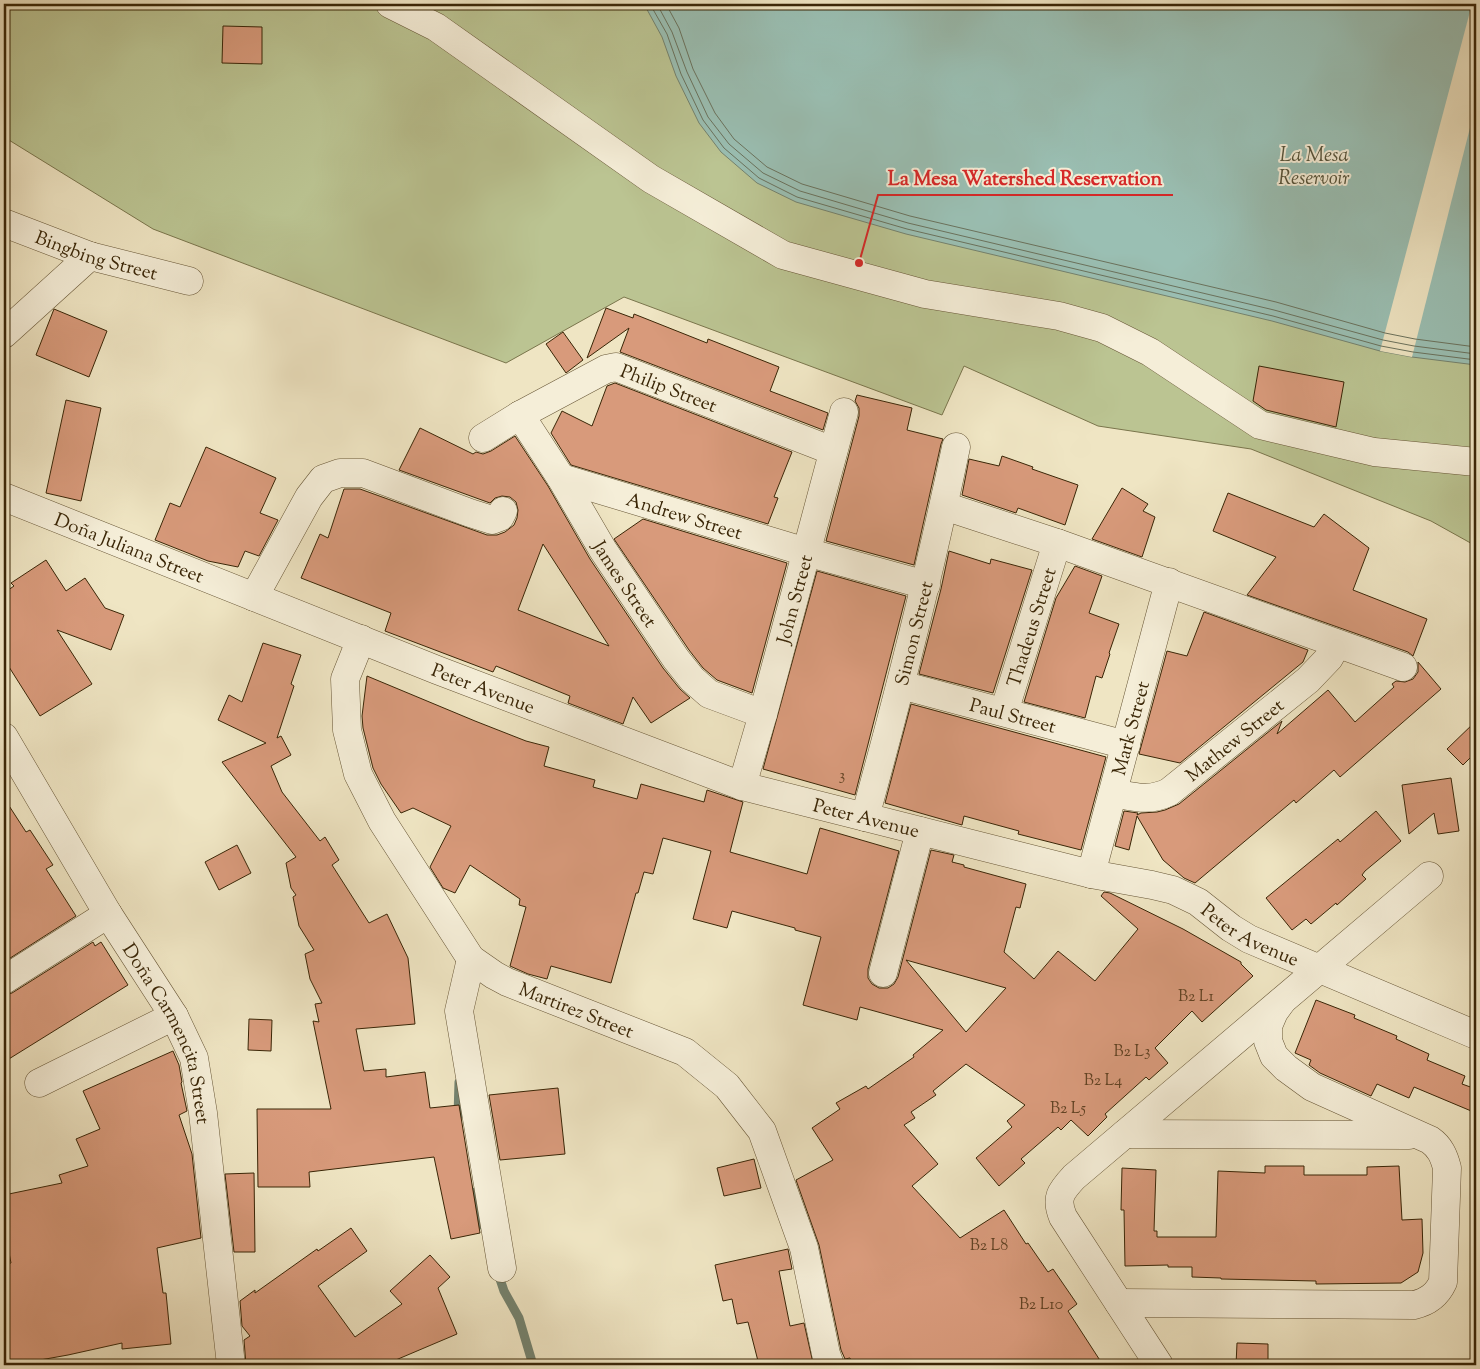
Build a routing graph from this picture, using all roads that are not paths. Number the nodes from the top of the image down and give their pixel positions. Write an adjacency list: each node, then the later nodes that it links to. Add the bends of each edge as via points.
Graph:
1 (390, 4): 11 (street, via 436,27 651,179 783,255 925,294 1059,316 1102,328 1150,352 1260,425 1374,452)
2 (4, 223): 3 (street, Bingbing Street)
3 (90, 256): 4 (street, Bingbing Street); 5 (street)
4 (189, 281)
5 (4, 334)
6 (844, 412): 10 (street, John Street)
7 (520, 415): 8 (street, Philip Street); 10 (street, Philip Street, via 606,369 616,367); 12 (street, James Street)
8 (483, 438)
9 (956, 447): 14 (street, Simon Street)
10 (833, 450): 17 (street, John Street)
11 (1476, 462)
12 (561, 478): 17 (street, Andrew Street); 26 (street, James Street, via 603,550 692,679 709,694)
13 (4, 497): 20 (street, Doña Juliana Street)
14 (944, 506): 16 (street); 19 (street, Simon Street)
15 (503, 511): 20 (street, via 500,517 492,520 363,474 340,472 323,479 309,497)
16 (1057, 543): 18 (street); 25 (street, Thadeus Street)
17 (806, 552): 19 (street, Andrew Street); 26 (street, John Street)
18 (1169, 582): 22 (street); 27 (street, Mark Street)
19 (926, 585): 24 (street, Simon Street)
20 (254, 597): 21 (street, Peter Avenue)
21 (361, 639): 29 (street, Peter Avenue); 36 (street, Martirez Street, via 345,679 347,730 358,774 382,821)
22 (1337, 644): 23 (street); 30 (street, Mathew Street, via 1308,680 1169,792 1159,797 1143,798)
23 (1403, 666)
24 (901, 685): 25 (street, Paul Street); 31 (street, Simon Street)
25 (1004, 712): 27 (street, Paul Street)
26 (764, 714): 29 (street, John Street)
27 (1126, 745): 30 (street, Mark Street)
28 (6, 748): 35 (street, Doña Carmencita Street)
29 (742, 786): 31 (street, Peter Avenue)
30 (1113, 792): 33 (street, Mark Street)
31 (865, 817): 32 (street, Peter Avenue)
32 (920, 831): 33 (street, Peter Avenue); 38 (street)
33 (1091, 874): 37 (street, Peter Avenue, via 1181,893 1249,939)
34 (1429, 876): 37 (street)
35 (108, 914): 39 (street); 41 (street, Doña Carmencita Street)
36 (471, 959): 46 (street, via 460,1011); 49 (street, Martirez Street, via 507,982 685,1052 726,1086 762,1131 804,1248)
37 (1320, 969): 40 (street); 42 (street, Peter Avenue)
38 (883, 974)
39 (4, 980)
40 (1282, 1001): 44 (street); 45 (street, via 1268,1026 1268,1041 1274,1056 1286,1068 1312,1087)
41 (174, 1016): 43 (street); 48 (street, Doña Carmencita Street, via 194,1058 203,1113)
42 (1476, 1035)
43 (39, 1083)
44 (1125, 1134): 45 (street); 47 (street, via 1074,1177 1063,1189 1059,1203 1062,1217)
45 (1420, 1135): 47 (street, via 1438,1146 1447,1168 1443,1282 1425,1302 1414,1305)
46 (502, 1268)
47 (1119, 1303): 50 (street)
48 (231, 1365)
49 (830, 1365)
50 (1159, 1365)

